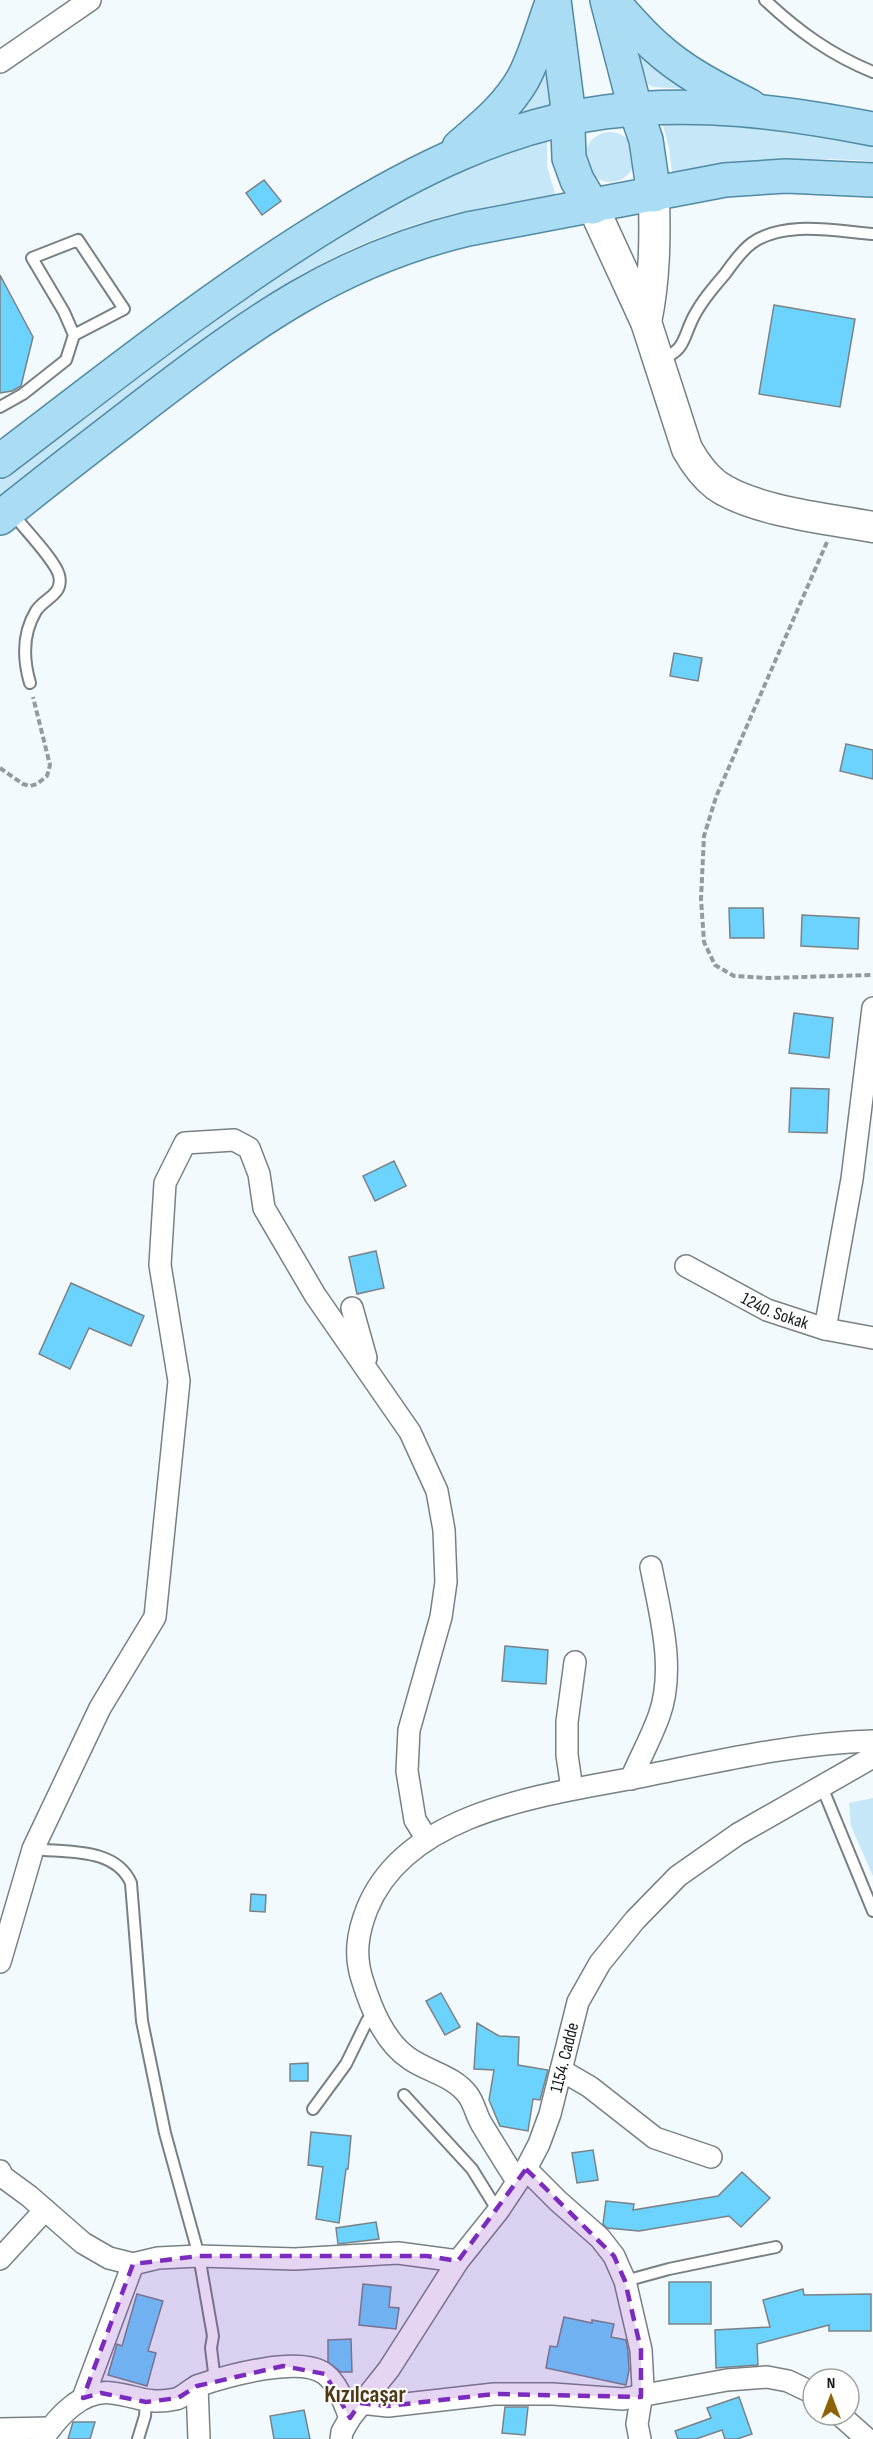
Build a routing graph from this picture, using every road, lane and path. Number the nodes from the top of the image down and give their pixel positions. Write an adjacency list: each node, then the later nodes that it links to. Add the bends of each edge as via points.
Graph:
1 (90, 0): 5 (street)
2 (554, 0): 9 (main road); 11 (main road, via 513,93 493,117)
3 (609, 0): 7 (main road); 8 (main road, via 674,62)
4 (765, 0): 6 (lane, via 825,49)
5 (0, 62)
6 (873, 72)
7 (635, 108): 8 (main road); 9 (main road); 13 (main road, via 650,156)
8 (757, 109): 10 (main road)
9 (568, 119): 11 (main road); 14 (main road, via 567,145 572,168)
10 (873, 129)
11 (446, 158): 20 (main road, via 391,186 240,280)
12 (873, 180): 13 (main road, via 757,177)
13 (654, 195): 14 (main road); 16 (main road, via 655,255)
14 (593, 207): 16 (main road); 21 (main road, via 428,238 326,281 232,339)
15 (873, 234): 18 (lane, via 787,230 764,236 741,253 703,302 681,347 674,355)
16 (646, 322): 18 (main road)
17 (74, 335): 17 (lane, via 32,258 78,240 124,309); 19 (lane, via 66,360)
18 (658, 361): 22 (main road, via 687,449 706,476 750,501)
19 (0, 407)
20 (0, 461)
21 (5, 514): 24 (lane, via 56,567 60,581 56,594 37,609 26,634 24,660)
22 (836, 521): 23 (main road); 26 (path, via 716,797 704,836 704,942 715,965 734,976)
23 (873, 527)
24 (30, 683): 25 (path, via 49,771 43,781 30,786)
25 (0, 768)
26 (873, 975)
27 (873, 1008): 30 (street, via 852,1179)
28 (686, 1266): 30 (street, 1240. Sokak, via 767,1310)
29 (352, 1308): 32 (street)
30 (825, 1329): 31 (street, 1240. Sokak)
31 (873, 1338)
32 (374, 1381): 40 (street, via 410,1432 437,1491 444,1530 446,1582 441,1617 409,1730 407,1771 411,1801 416,1820); 41 (street, via 315,1295 264,1208 259,1174 249,1148 234,1140 184,1143 165,1183 162,1218 160,1264 179,1381 155,1617 100,1708)
33 (651, 1567): 37 (street, via 664,1632 666,1680 659,1715)
34 (575, 1662): 39 (street, via 567,1722)
35 (873, 1742): 37 (street, via 781,1749)
36 (873, 1757): 38 (street, 1154. Cadde)
37 (631, 1779): 39 (street)
38 (822, 1787): 42 (lane); 45 (street, 1154. Cadde, via 738,1834 678,1876 635,1920 600,1963 578,2001)
39 (572, 1789): 40 (street, via 476,1816)
40 (428, 1839): 44 (street, via 391,1868 374,1892 363,1919 356,1942 362,1978)
41 (33, 1849): 43 (street); 54 (lane, via 109,1859 123,1869 131,1883 142,2021 165,2133)
42 (873, 1911)
43 (0, 1962)
44 (374, 2010): 47 (lane, via 346,2064); 50 (street, via 388,2039 410,2059 453,2081 468,2095 481,2122)
45 (561, 2070): 48 (street, via 590,2087 655,2138); 50 (street, 1154. Cadde, via 539,2144)
46 (404, 2095): 52 (lane, via 472,2169)
47 (313, 2109)
48 (711, 2157)
49 (0, 2171): 51 (street)
50 (521, 2175): 52 (street, 1154. Cadde); 58 (street, via 600,2238)
51 (45, 2210): 55 (street); 57 (street, via 95,2251)
52 (498, 2211): 56 (street, 1154. Cadde)
53 (776, 2247): 58 (lane)
54 (199, 2256): 56 (street, via 295,2259 398,2253); 57 (street); 59 (lane, via 213,2336)
55 (0, 2259)
56 (458, 2261): 64 (street, 1154. Cadde, via 389,2369)
57 (133, 2264): 62 (street)
58 (626, 2281): 61 (street, via 640,2350)
59 (206, 2383): 63 (street, via 178,2398); 64 (street, via 266,2368 311,2368 325,2374); 69 (street)
60 (801, 2387): 61 (street, via 767,2377 727,2380)
61 (640, 2397): 64 (street, via 494,2394); 71 (street)
62 (83, 2398): 63 (street, via 113,2393); 67 (street)
63 (146, 2402): 68 (lane)
64 (355, 2410): 70 (street, 1154. Cadde)
65 (854, 2427): 72 (street)
66 (0, 2429): 67 (street)
67 (47, 2433)
68 (138, 2439)
69 (199, 2439)
70 (341, 2439)
71 (640, 2439)
72 (867, 2439)

